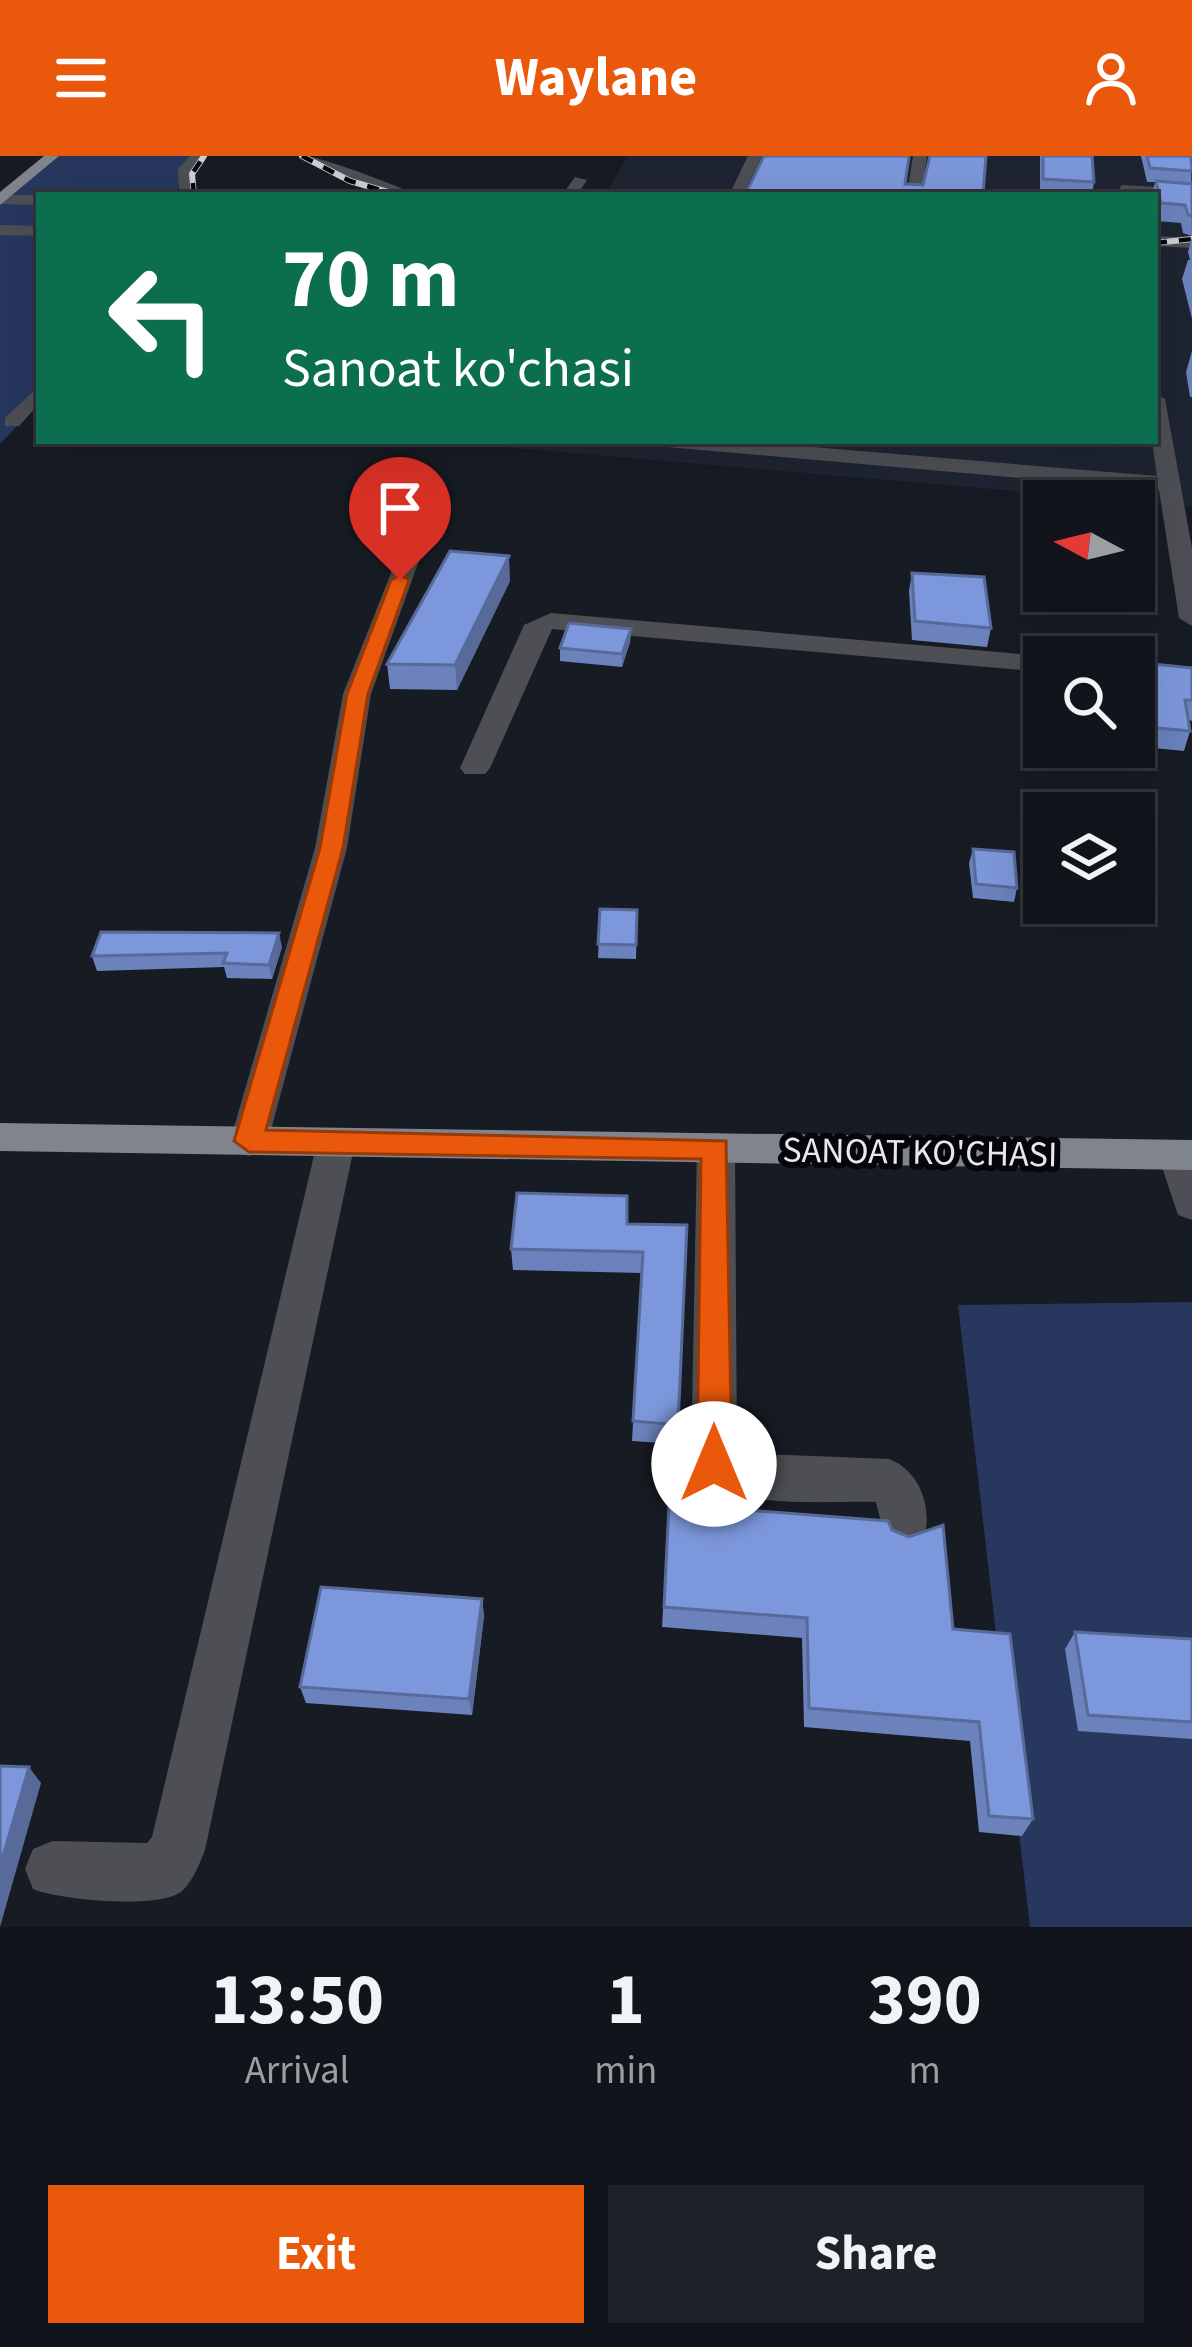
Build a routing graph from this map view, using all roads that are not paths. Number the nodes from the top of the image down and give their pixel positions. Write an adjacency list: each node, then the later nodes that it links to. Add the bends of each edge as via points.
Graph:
1 (52, 156): 14 (main road)
2 (198, 156): 8 (street, via 185,169)
3 (312, 156): 9 (street)
4 (755, 156): 11 (street)
5 (920, 156): 12 (street)
6 (580, 179): 10 (street)
7 (1122, 185): 13 (street)
8 (186, 192)
9 (399, 192)
10 (570, 192)
11 (737, 192)
12 (914, 192)
13 (1192, 193)
14 (0, 200): 15 (street)
15 (36, 200)
16 (0, 230): 17 (street)
17 (36, 231)
18 (1158, 241): 19 (street)
19 (1192, 243)
20 (36, 395): 22 (street)
21 (1158, 413): 24 (street)
22 (12, 422)
23 (703, 444): 24 (street)
24 (1177, 483): 26 (street)
25 (428, 505): 30 (street, via 357,694 332,848)
26 (1192, 618)
27 (1023, 662): 28 (street, via 550,621 537,625)
28 (476, 769)
29 (0, 1137): 30 (main road, SANOAT KO'CHASI)
30 (249, 1141): 31 (main road, SANOAT KO'CHASI)
31 (336, 1143): 32 (main road, SANOAT KO'CHASI); 36 (street, via 177,1850 161,1872)
32 (716, 1148): 33 (main road, SANOAT KO'CHASI); 35 (street, via 714,1464 732,1475 889,1481)
33 (1184, 1155): 34 (street)
34 (1192, 1204)
35 (904, 1532)
36 (53, 1869)

